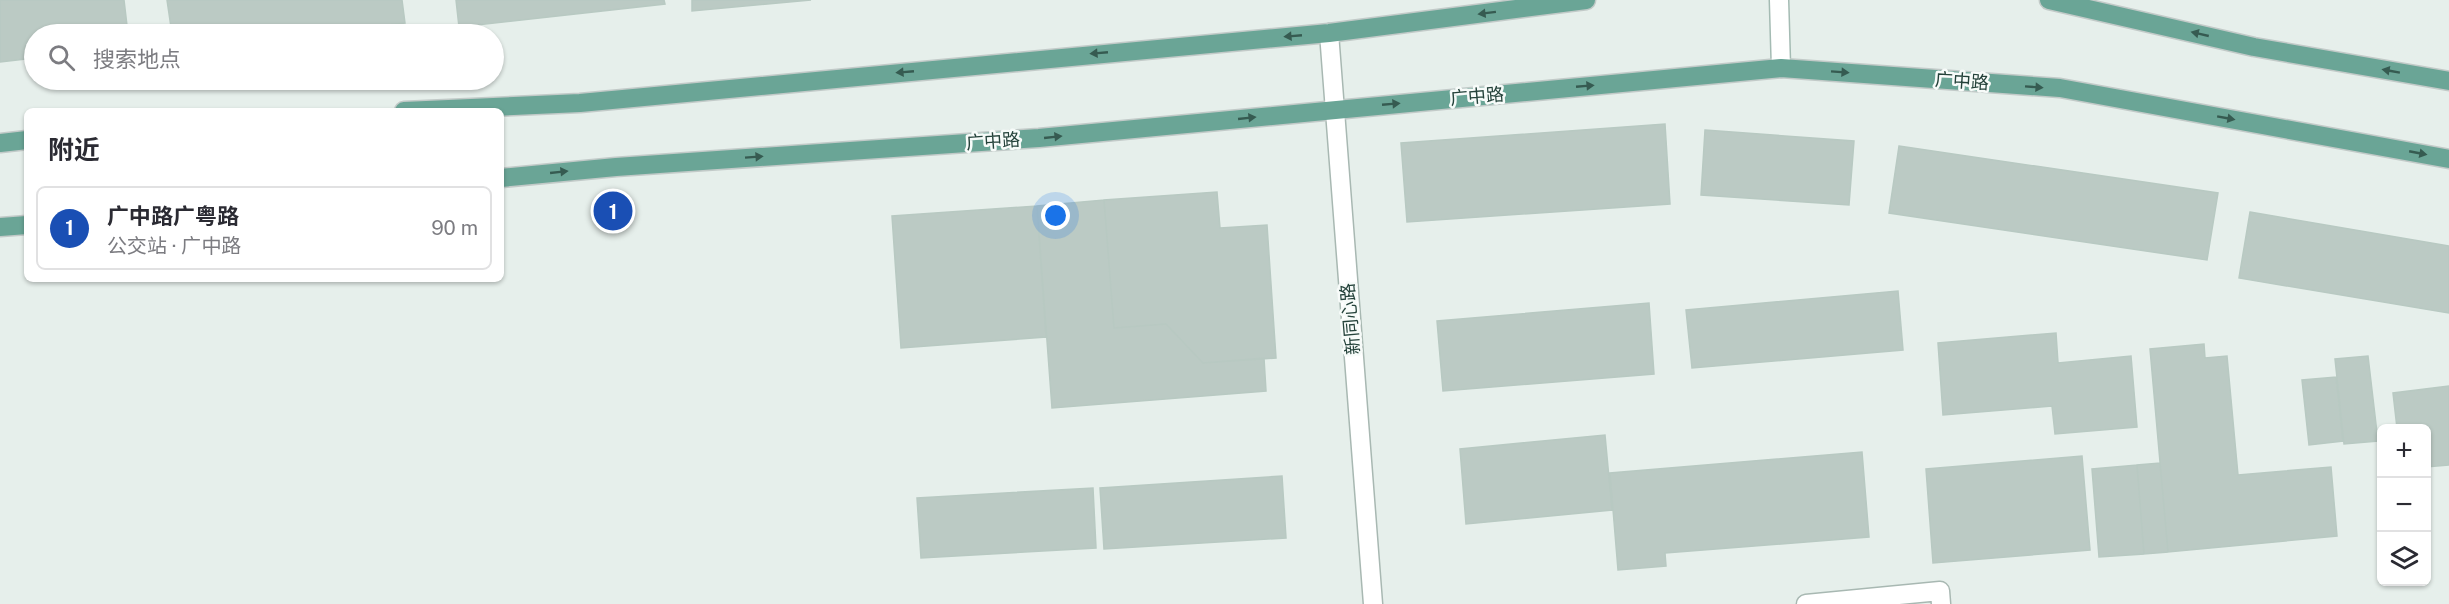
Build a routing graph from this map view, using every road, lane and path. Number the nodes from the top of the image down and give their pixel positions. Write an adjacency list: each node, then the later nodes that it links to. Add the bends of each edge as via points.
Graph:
1 (1586, 0): 4 (main road, one-way to 4)
2 (1779, 0): 5 (street)
3 (2049, 0): 6 (main road, one-way to 3, via 2254,47)
4 (1329, 33): 7 (main road, one-way to 7, via 580,103); 8 (street, 新同心路)
5 (1781, 68): 8 (main road, 广中路, one-way to 5); 11 (main road, 广中路, one-way to 11, via 2060,88)
6 (2449, 81)
7 (470, 108)
8 (1333, 109): 12 (main road, 广中路, one-way to 8, via 1039,138); 15 (street, 新同心路)
9 (24, 140): 10 (main road)
10 (0, 143)
11 (2449, 159)
12 (504, 178)
13 (24, 225): 14 (main road)
14 (0, 227)
15 (1373, 604)
16 (1806, 604): 17 (street, via 1940,591)
17 (1941, 604)

